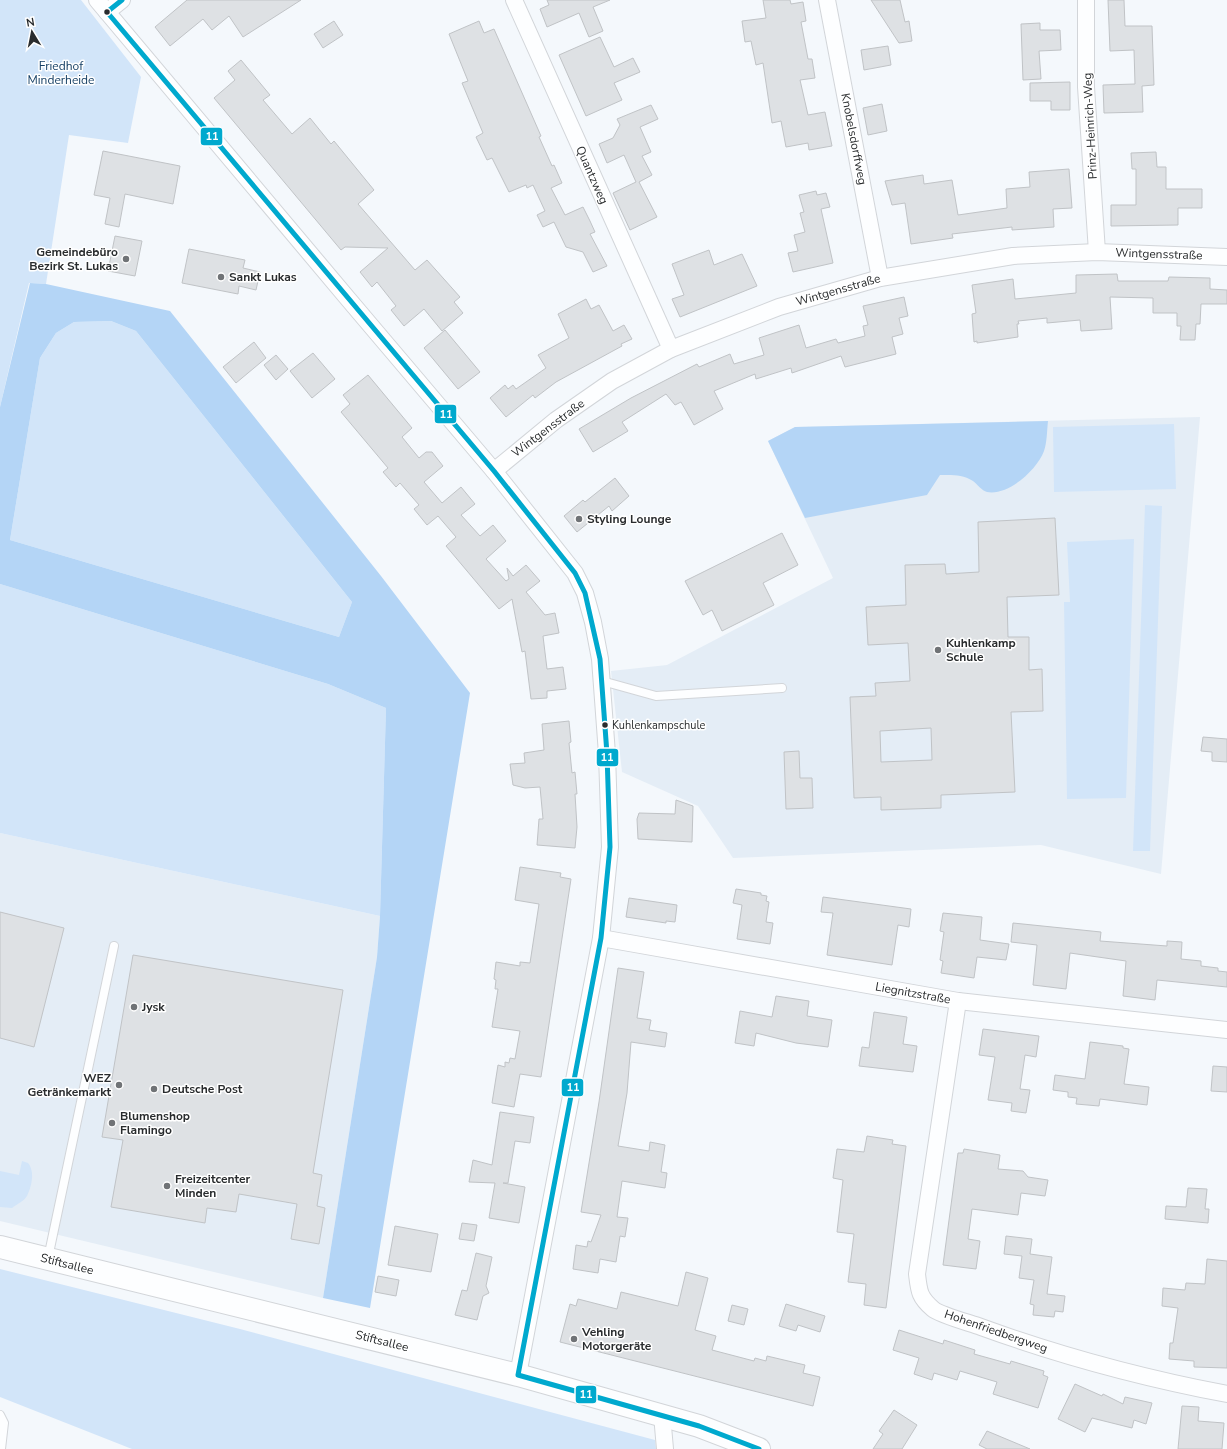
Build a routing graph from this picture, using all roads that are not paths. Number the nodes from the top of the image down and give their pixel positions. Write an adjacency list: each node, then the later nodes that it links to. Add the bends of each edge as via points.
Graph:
1 (122, 0): 5 (street)
2 (514, 0): 9 (street, Quantzweg)
3 (827, 0): 8 (street, Knobelsdorffweg)
4 (1086, 0): 6 (street, Prinz-Heinrich-Weg, via 1086,87)
5 (102, 6): 10 (street)
6 (1097, 252): 7 (street, Wintgensstraße); 8 (street, Wintgensstraße, via 1013,256)
7 (1227, 257)
8 (880, 278): 9 (street, Wintgensstraße, via 779,307)
9 (671, 349): 10 (street, Wintgensstraße, via 612,382 556,420)
10 (494, 470): 11 (street, via 575,573 585,593 593,622)
11 (602, 681): 12 (lane, via 656,696); 13 (street, via 610,792 610,847)
12 (782, 688)
13 (601, 938): 15 (street, Liegnitzstraße); 19 (street)
14 (114, 946): 18 (lane)
15 (958, 1001): 16 (street, Liegnitzstraße); 20 (street, Hohenfriedbergweg, via 917,1274 920,1295 934,1310 1087,1362)
16 (1227, 1030)
17 (0, 1247): 18 (main road, Stiftsallee)
18 (48, 1259): 19 (main road, Stiftsallee)
19 (518, 1375): 22 (main road, Stiftsallee)
20 (1227, 1394)
21 (0, 1415): 23 (lane, via 4,1423)
22 (662, 1416): 24 (street); 25 (main road, Stiftsallee, via 699,1426)
23 (1, 1449)
24 (666, 1449)
25 (759, 1449)

